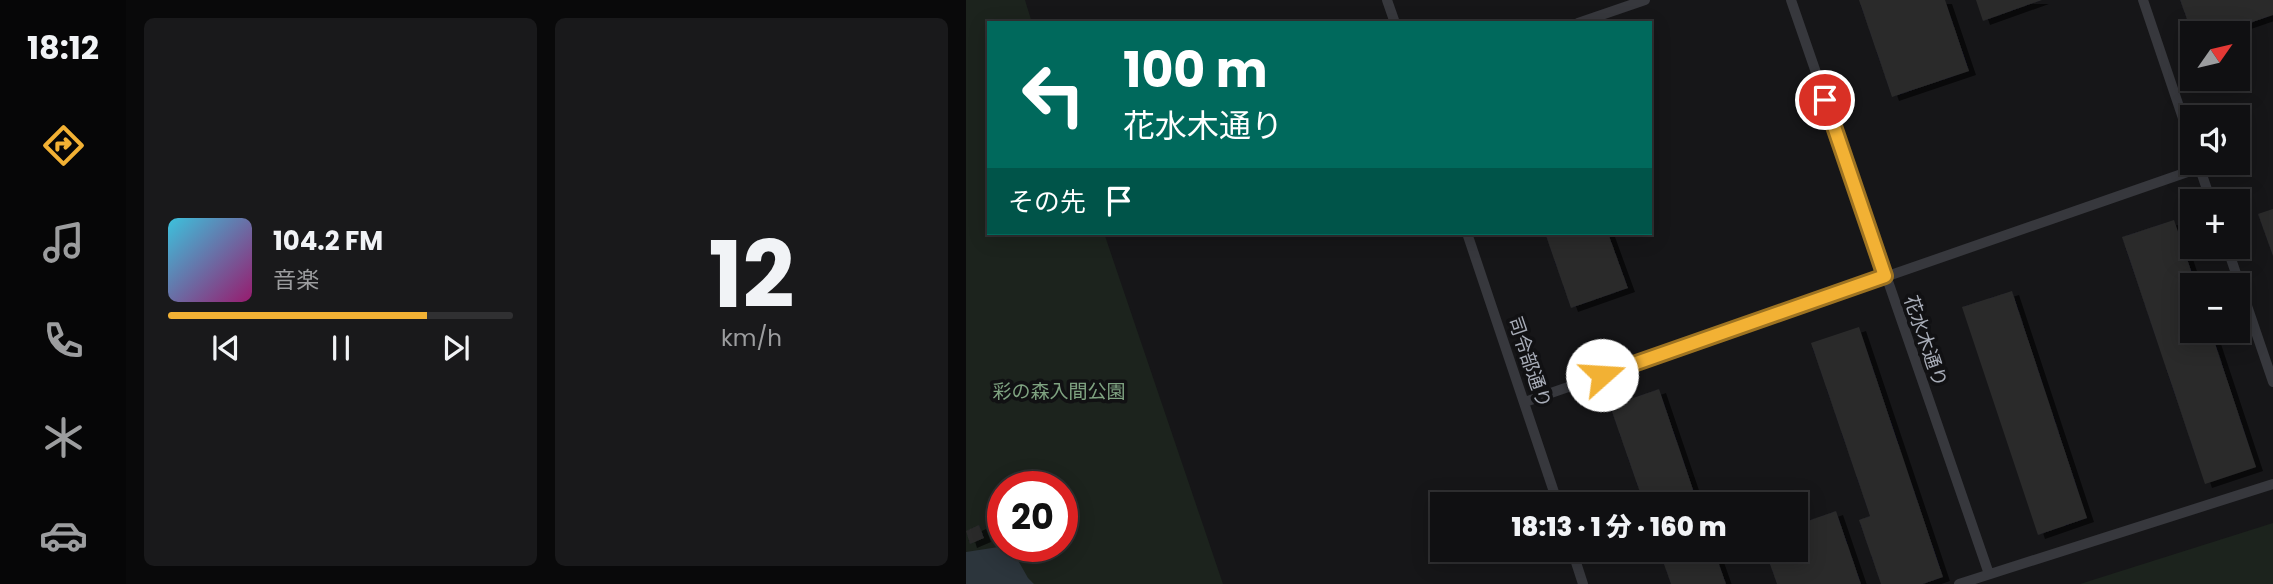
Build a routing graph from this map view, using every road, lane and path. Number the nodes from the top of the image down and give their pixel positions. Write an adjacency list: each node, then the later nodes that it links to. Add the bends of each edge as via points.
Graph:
1 (1387, 0): 5 (lane)
2 (1644, 0): 6 (lane)
3 (1791, 0): 11 (lane, 花水木通り)
4 (2143, 0): 7 (lane)
5 (1394, 21)
6 (1584, 21)
7 (2180, 110)
8 (2180, 172): 11 (lane)
9 (1468, 235): 13 (lane, 司令部通り)
10 (2231, 259): 12 (lane)
11 (1885, 276): 13 (lane); 17 (lane, 花水木通り)
12 (2273, 382)
13 (1525, 402): 15 (lane, 司令部通り)
14 (2273, 484): 17 (lane)
15 (1554, 492)
16 (1576, 562): 18 (lane)
17 (1989, 574): 19 (lane)
18 (1583, 584)
19 (1959, 584)

